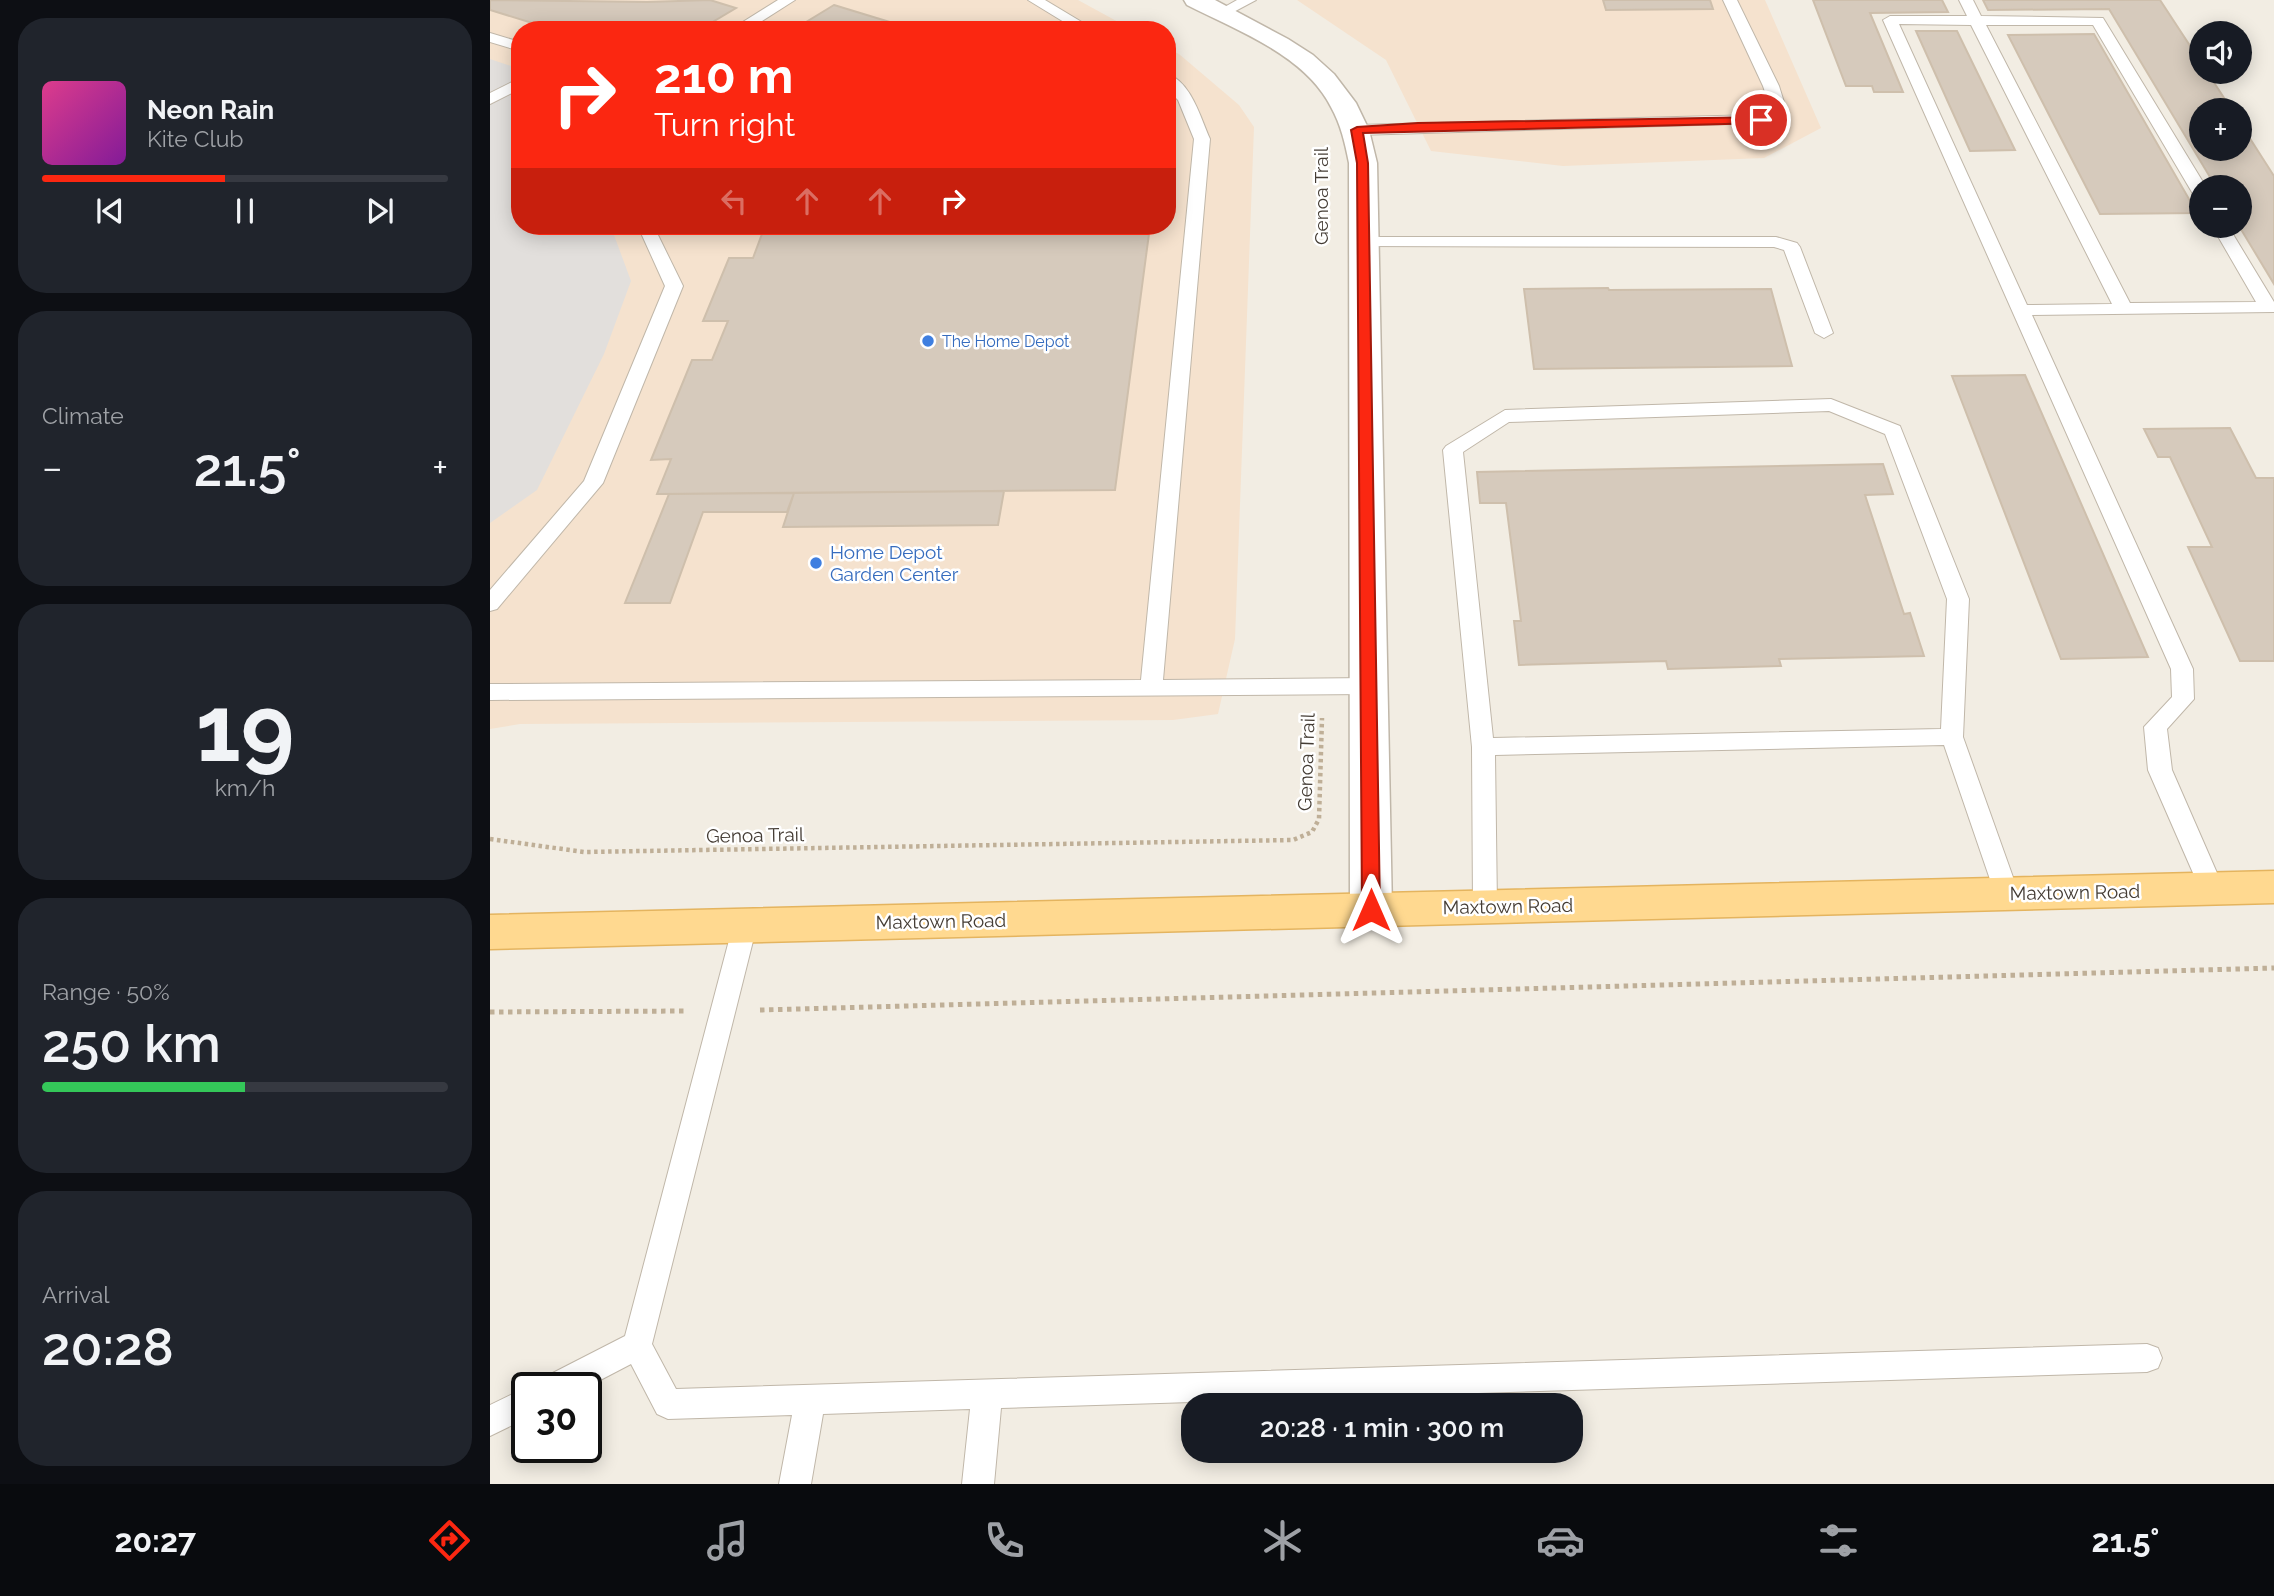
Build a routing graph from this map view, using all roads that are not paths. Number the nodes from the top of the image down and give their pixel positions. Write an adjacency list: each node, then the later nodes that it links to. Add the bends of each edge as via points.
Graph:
1 (788, 0): 7 (lane)
2 (1035, 0): 8 (lane)
3 (1730, 0): 14 (lane, via 1779,112 1761,120)
4 (1966, 0): 6 (lane)
5 (1222, 4): 14 (street, via 1310,65 1333,87)
6 (1976, 20): 15 (lane, via 2098,21); 20 (lane); 21 (lane, via 1890,20)
7 (752, 21)
8 (1072, 21)
9 (490, 37): 10 (lane)
10 (511, 44)
11 (511, 88): 13 (lane)
12 (1176, 89): 25 (lane, via 1202,139)
13 (490, 99)
14 (1357, 130): 18 (street, via 1363,163)
15 (2190, 175)
16 (650, 235): 23 (lane, via 674,285 593,483)
17 (2228, 238): 19 (lane)
18 (1364, 242): 22 (lane, via 1776,242 1791,247); 24 (street)
19 (2271, 307): 20 (lane)
20 (2124, 309): 21 (lane)
21 (2020, 310): 30 (lane, via 2182,669 2183,699 2155,727 2160,769)
22 (1824, 333)
23 (490, 604)
24 (1369, 686): 25 (lane); 33 (street)
25 (1151, 687): 26 (lane)
26 (490, 692)
27 (1952, 737): 28 (lane); 28 (lane, via 1958,599 1893,429 1831,405 1505,416 1453,450); 31 (lane)
28 (1483, 747): 32 (lane)
29 (2274, 887): 30 (main road, Maxtown Road)
30 (2212, 889): 31 (main road, Maxtown Road)
31 (2007, 894): 32 (main road, Maxtown Road)
32 (1485, 907): 33 (main road, Maxtown Road)
33 (1371, 910): 34 (main road, Maxtown Road)
34 (745, 925): 35 (main road, Maxtown Road); 36 (lane)
35 (490, 932)
36 (638, 1345): 38 (lane); 40 (lane, via 668,1404)
37 (2147, 1358): 39 (lane)
38 (585, 1372)
39 (987, 1394): 40 (lane); 44 (lane)
40 (810, 1399): 43 (lane)
41 (511, 1410): 42 (lane)
42 (490, 1421)
43 (795, 1484)
44 (978, 1484)

